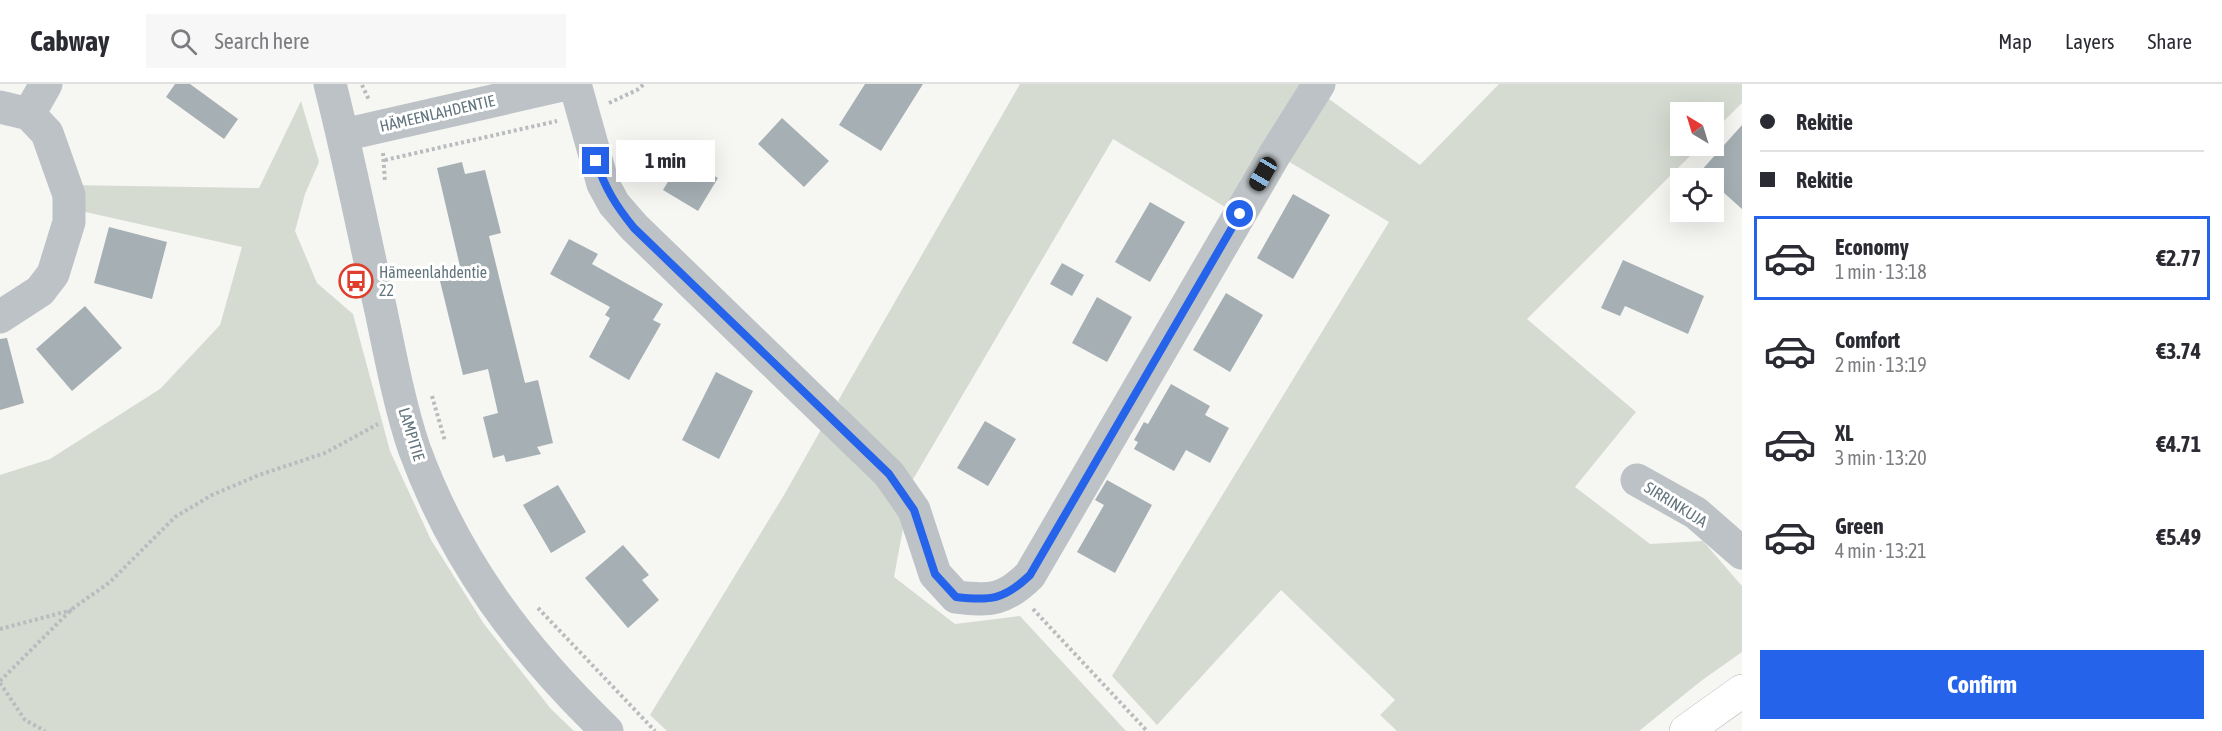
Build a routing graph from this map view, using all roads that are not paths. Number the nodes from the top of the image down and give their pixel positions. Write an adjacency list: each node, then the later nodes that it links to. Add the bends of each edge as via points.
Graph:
1 (46, 84): 6 (street)
2 (330, 84): 7 (street, LAMPITIE)
3 (567, 84): 7 (street, HÄMEENLAHDENTIE)
4 (575, 84): 5 (street, via 603,184 614,204 634,228 889,474 914,510 935,574 956,597 986,601 1015,590 1030,575)
5 (1319, 84)
6 (14, 110): 8 (street, via 47,133 69,195 69,222 53,274 40,291)
7 (343, 135): 12 (street, LAMPITIE, via 404,410 414,447 450,532 500,612 565,690)
8 (0, 317)
9 (1637, 480): 10 (street, SIRRINKUJA, via 1696,513)
10 (1742, 553)
11 (1742, 691): 13 (main road)
12 (607, 731)
13 (1686, 731)

